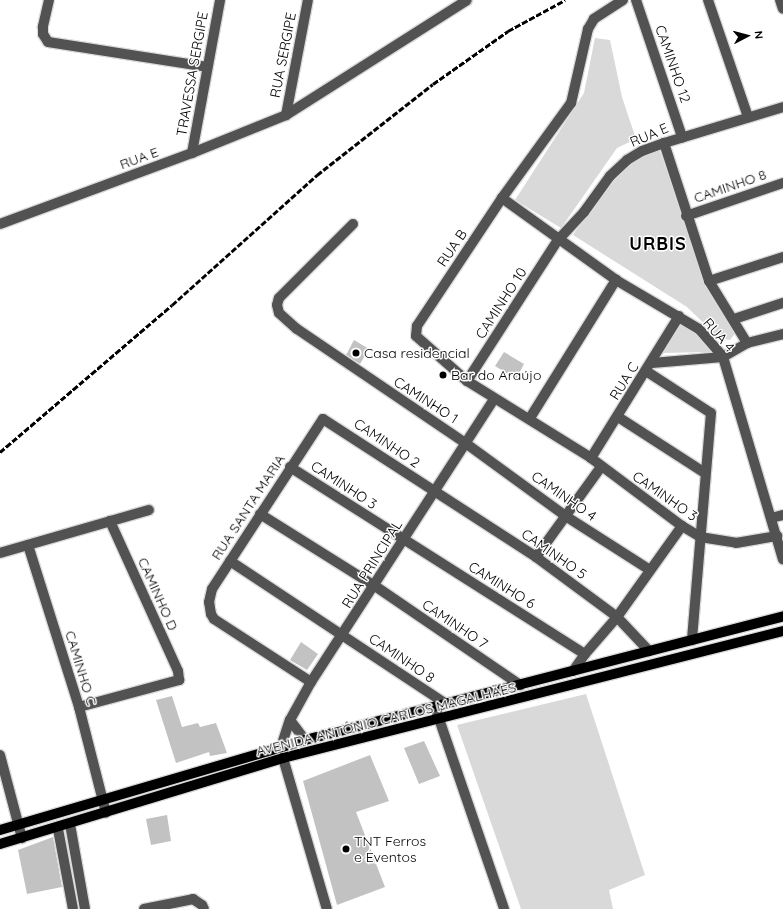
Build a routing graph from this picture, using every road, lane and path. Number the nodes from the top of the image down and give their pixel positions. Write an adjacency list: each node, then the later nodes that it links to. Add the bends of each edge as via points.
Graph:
1 (49, 0): 10 (street, via 43,27 48,42)
2 (220, 0): 10 (street, TRAVESSA SERGIPE)
3 (308, 0): 12 (street, RUA SERGIPE)
4 (467, 0): 12 (street, RUA E)
5 (623, 0): 18 (street, RUA B, via 594,19 588,29 571,103)
6 (636, 0): 14 (street, CAMINHO 12)
7 (708, 0): 13 (street)
8 (780, 0): 9 (street)
9 (783, 9)
10 (207, 67): 16 (street, TRAVESSA SERGIPE)
11 (783, 107): 13 (street, RUA E)
12 (286, 115): 16 (street, RUA E)
13 (748, 117): 14 (street, RUA E)
14 (682, 137): 15 (street, RUA E)
15 (664, 142): 19 (street); 22 (street, RUA E, via 642,151 622,165)
16 (192, 154): 20 (street, RUA E)
17 (783, 183): 19 (street, CAMINHO 8)
18 (502, 198): 22 (street, RUA 4); 33 (street, RUA B, via 415,331 418,338)
19 (686, 216): 25 (street)
20 (0, 224)
21 (353, 224): 38 (street, CAMINHO 1, via 279,298 277,309 297,329)
22 (558, 240): 24 (street, RUA 4); 33 (street, CAMINHO 10)
23 (783, 257): 25 (street)
24 (616, 280): 27 (street, RUA 4); 36 (street)
25 (709, 281): 28 (street)
26 (783, 303): 28 (street)
27 (679, 316): 31 (street, RUA 4, via 699,329); 32 (street, RUA C)
28 (734, 319): 30 (street)
29 (783, 334): 30 (street)
30 (747, 343): 31 (street)
31 (723, 358): 32 (street); 48 (street, RUA 4)
32 (649, 367): 35 (street, RUA C); 42 (street, via 711,413)
33 (467, 381): 34 (street, RUA B)
34 (494, 399): 36 (street, RUA B); 38 (street, RUA PRINCIPAL)
35 (618, 417): 39 (street, RUA C); 42 (street)
36 (530, 418): 39 (street, RUA B)
37 (323, 419): 40 (street, RUA SANTA MARIA); 43 (street, CAMINHO 2)
38 (464, 442): 43 (street, RUA PRINCIPAL); 47 (street, CAMINHO 4)
39 (591, 458): 41 (street, CAMINHO 3)
40 (290, 467): 45 (street, RUA SANTA MARIA); 53 (street, CAMINHO 3)
41 (601, 467): 47 (street); 50 (street, CAMINHO 3)
42 (705, 473): 52 (street)
43 (434, 491): 53 (street, RUA PRINCIPAL); 56 (street, CAMINHO 5)
44 (148, 510): 49 (street)
45 (260, 514): 58 (street, RUA SANTA MARIA); 60 (street)
46 (783, 515): 48 (street)
47 (567, 517): 56 (street); 59 (street, CAMINHO 4)
48 (771, 518): 51 (street, RUA 4)
49 (110, 521): 54 (street); 72 (street, CAMINHO D, via 178,671 179,680)
50 (682, 526): 52 (street, CAMINHO 3); 59 (street)
51 (777, 536): 52 (street, CAMINHO 3, via 736,542); 57 (street, RUA 4)
52 (700, 537): 65 (street)
53 (403, 540): 60 (street, RUA PRINCIPAL); 67 (street, CAMINHO 6)
54 (28, 545): 55 (street); 72 (street, CAMINHO C)
55 (0, 553)
56 (536, 557): 62 (street, CAMINHO 5)
57 (783, 559)
58 (230, 561): 64 (street); 69 (street, RUA SANTA MARIA, via 212,589 208,602 211,614)
59 (650, 570): 62 (street)
60 (375, 586): 64 (street, RUA PRINCIPAL); 70 (street, CAMINHO 7)
61 (783, 616): 65 (main road, AVENIDA ANTÔNIO CARLOS MAGALHÃES)
62 (617, 617): 66 (street, CAMINHO 5); 67 (street)
63 (783, 631): 75 (main road, AVENIDA ANTÔNIO CARLOS MAGALHÃES)
64 (343, 635): 69 (street, RUA PRINCIPAL); 71 (street, CAMINHO 8)
65 (692, 640): 66 (main road, AVENIDA ANTÔNIO CARLOS MAGALHÃES)
66 (649, 651): 68 (main road, AVENIDA ANTÔNIO CARLOS MAGALHÃES)
67 (585, 654): 68 (street)
68 (574, 671): 70 (main road, AVENIDA ANTÔNIO CARLOS MAGALHÃES)
69 (311, 682): 74 (street, RUA PRINCIPAL)
70 (520, 685): 71 (main road, AVENIDA ANTÔNIO CARLOS MAGALHÃES)
71 (446, 704): 73 (main road, AVENIDA ANTÔNIO CARLOS MAGALHÃES)
72 (79, 707): 80 (street, CAMINHO C)
73 (435, 707): 75 (street); 76 (main road, AVENIDA ANTÔNIO CARLOS MAGALHÃES)
74 (290, 720): 76 (street); 77 (street, RUA PRINCIPAL)
75 (440, 720): 79 (main road, AVENIDA ANTÔNIO CARLOS MAGALHÃES); 93 (street)
76 (305, 740): 77 (main road, AVENIDA ANTÔNIO CARLOS MAGALHÃES)
77 (281, 747): 79 (main road); 80 (main road, AVENIDA ANTÔNIO CARLOS MAGALHÃES)
78 (0, 755): 83 (street)
79 (283, 758): 81 (main road, AVENIDA ANTÔNIO CARLOS MAGALHÃES); 92 (street)
80 (103, 800): 81 (street, CAMINHO C); 83 (main road, AVENIDA ANTÔNIO CARLOS MAGALHÃES)
81 (106, 813): 82 (main road, AVENIDA ANTÔNIO CARLOS MAGALHÃES)
82 (70, 824): 84 (main road, AVENIDA ANTÔNIO CARLOS MAGALHÃES); 89 (street)
83 (19, 825): 85 (main road, AVENIDA ANTÔNIO CARLOS MAGALHÃES); 86 (street)
84 (58, 829): 86 (main road, AVENIDA ANTÔNIO CARLOS MAGALHÃES); 88 (street)
85 (0, 830)
86 (22, 838): 87 (main road, AVENIDA ANTÔNIO CARLOS MAGALHÃES)
87 (0, 844)
88 (73, 909)
89 (85, 909)
90 (144, 909): 91 (street, via 193,900)
91 (204, 909)
92 (327, 909)
93 (504, 909)

